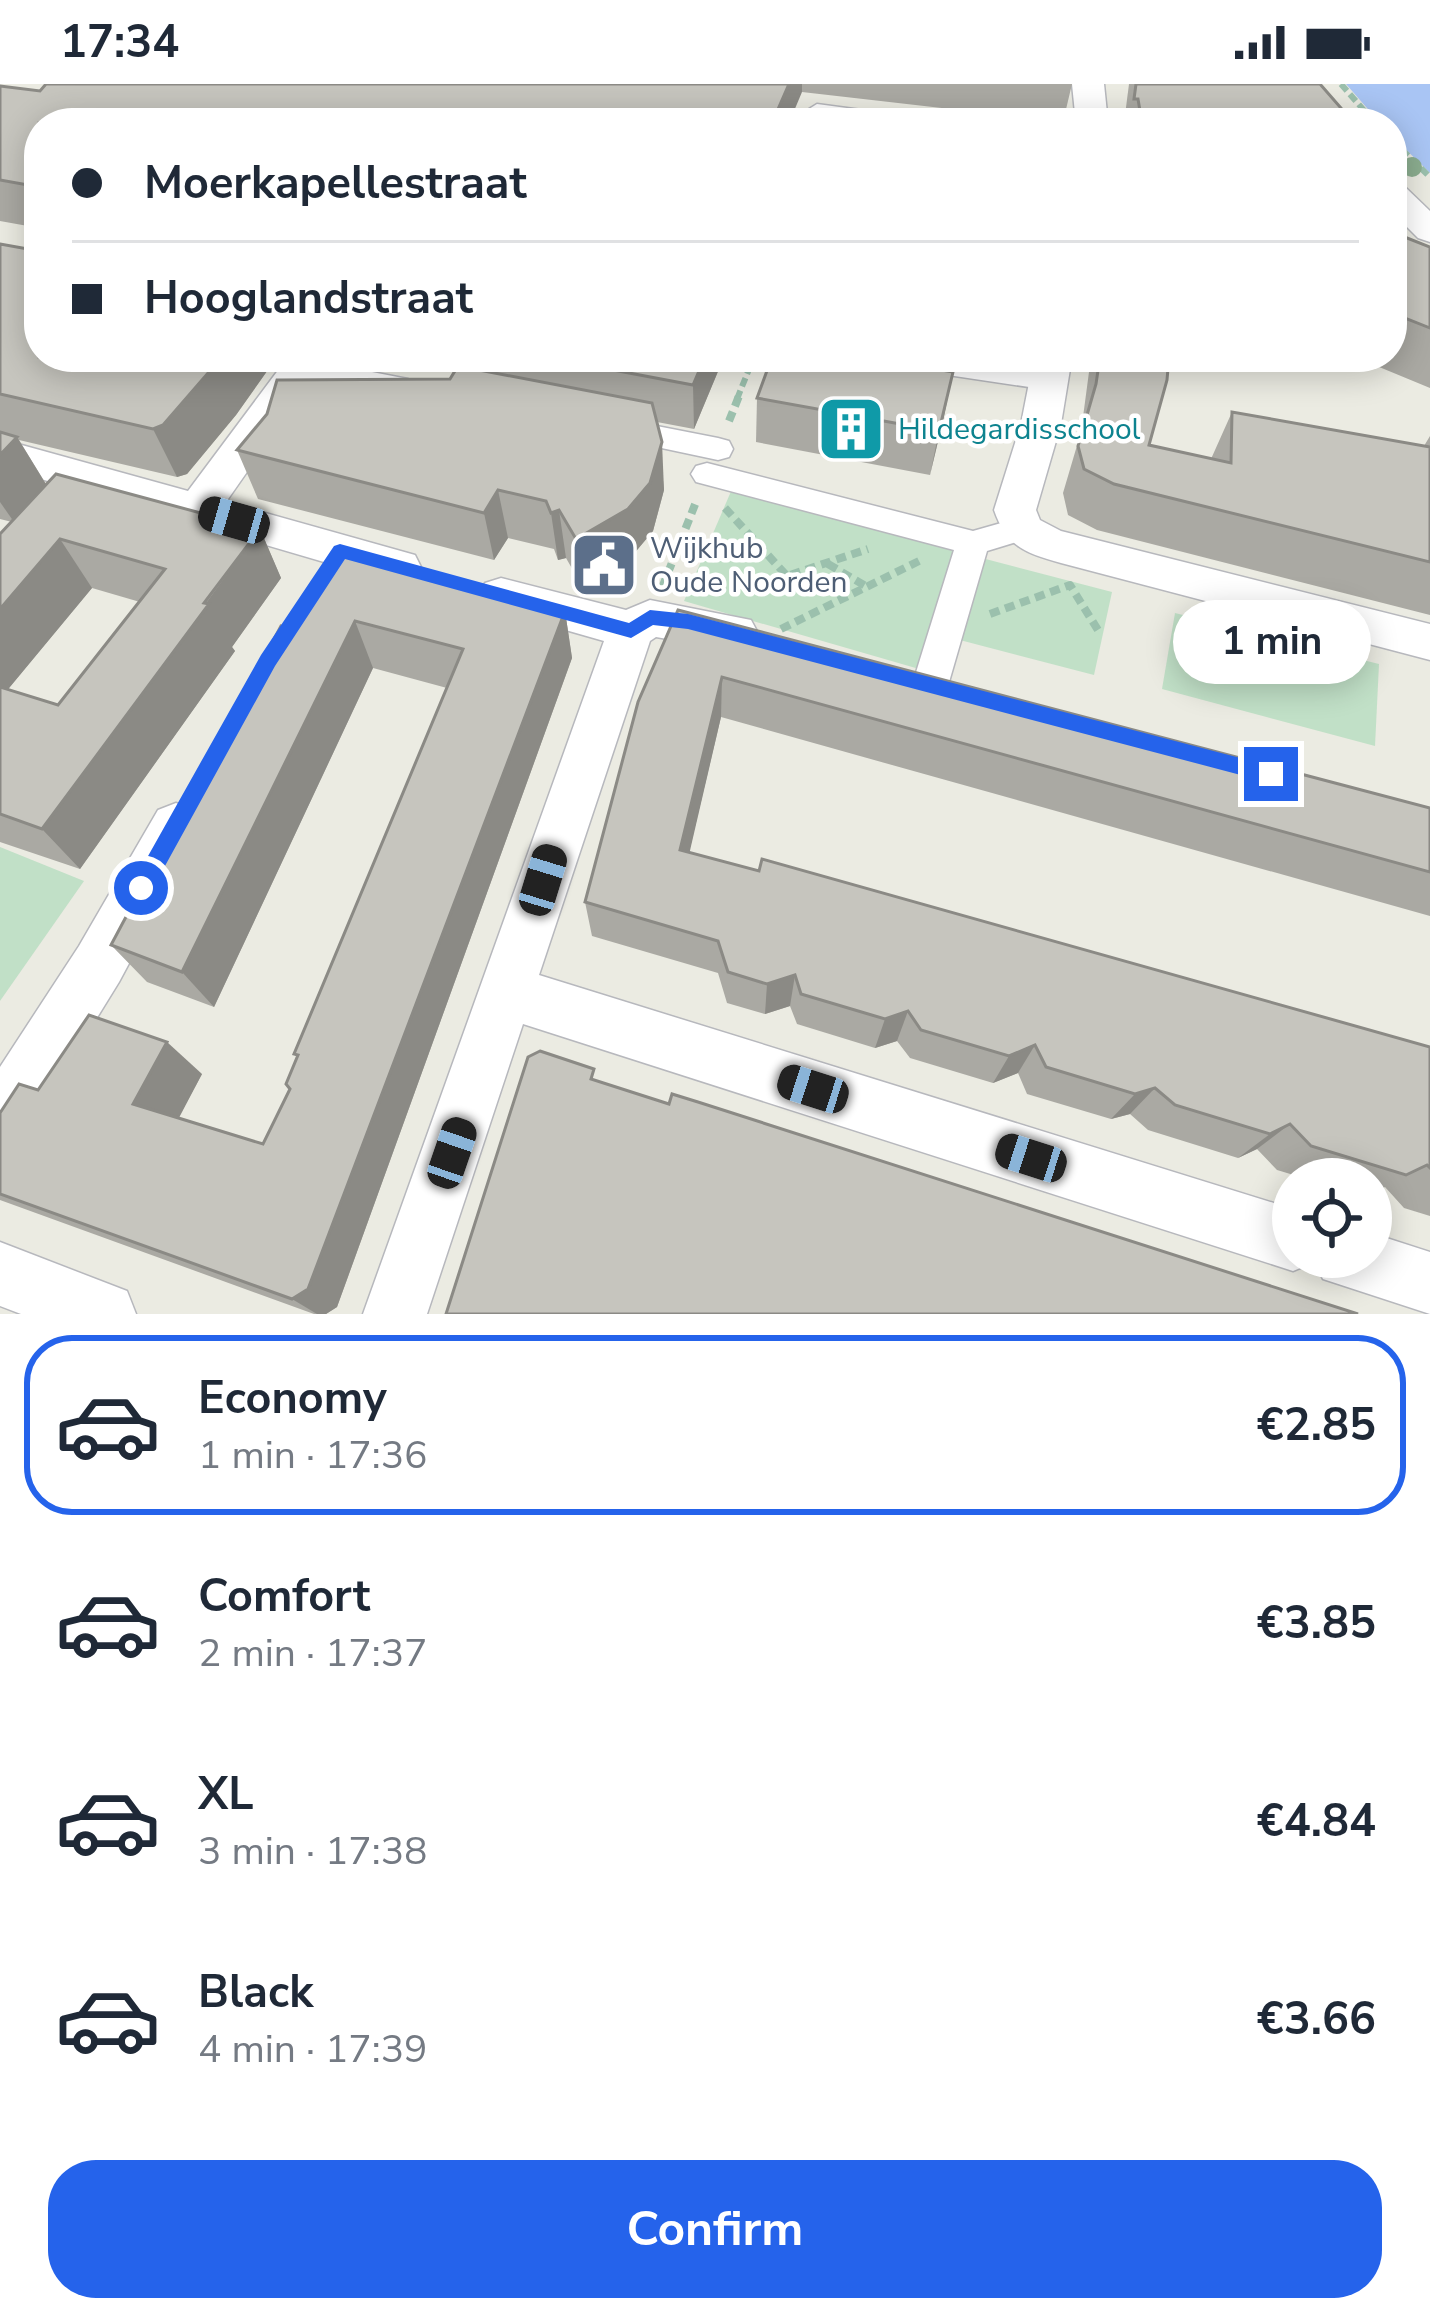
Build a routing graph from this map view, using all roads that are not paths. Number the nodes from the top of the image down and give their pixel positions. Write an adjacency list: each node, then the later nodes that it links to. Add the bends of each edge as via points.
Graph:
1 (297, 372): 8 (street)
2 (345, 372): 4 (street)
3 (1050, 372): 10 (street, via 1015,510)
4 (440, 395)
5 (579, 422): 11 (street)
6 (0, 453): 7 (street)
7 (89, 477): 8 (street); 9 (street)
8 (198, 509): 12 (street, via 328,569 441,579)
9 (59, 511)
10 (1022, 529): 11 (street); 14 (street, via 1061,547)
11 (965, 541): 15 (street, via 949,628)
12 (640, 624): 13 (street); 18 (street, via 567,806)
13 (778, 636)
14 (1430, 642)
15 (909, 676): 16 (street)
16 (979, 696)
17 (200, 782): 19 (street)
18 (508, 992): 20 (street); 25 (street)
19 (0, 1120)
20 (1272, 1233)
21 (1392, 1272): 23 (street)
22 (0, 1274): 24 (street)
23 (1430, 1284)
24 (104, 1314)
25 (395, 1314)

